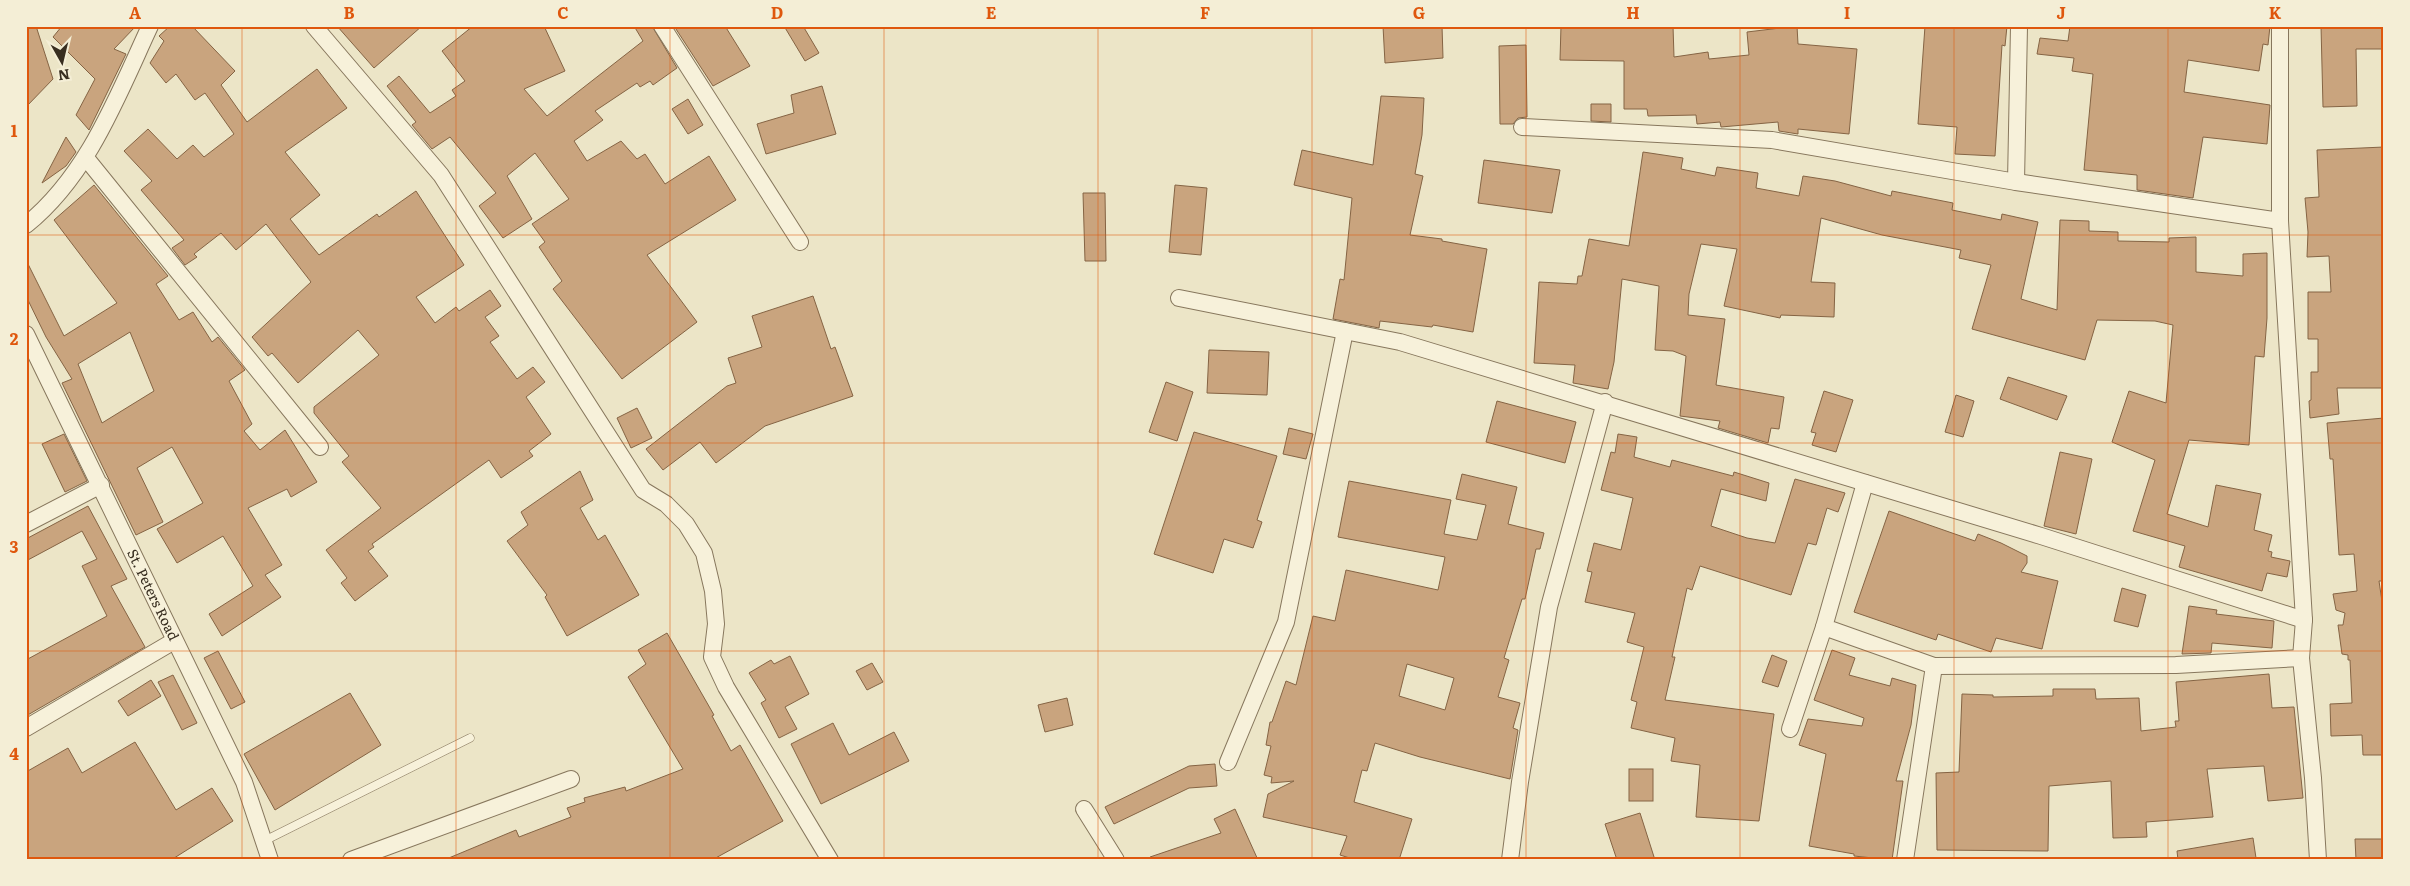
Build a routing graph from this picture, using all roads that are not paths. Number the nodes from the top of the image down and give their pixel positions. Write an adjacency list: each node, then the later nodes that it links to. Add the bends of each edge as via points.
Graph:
1 (150, 26): 7 (street)
2 (314, 26): 34 (street, via 441,176 643,490 666,504 686,524 704,554 713,591 716,624 712,657 726,687)
3 (662, 26): 11 (street)
4 (2019, 26): 8 (street)
5 (2280, 26): 9 (street)
6 (1522, 127): 8 (street, via 1772,140)
7 (86, 158): 10 (street, via 49,207); 16 (street)
8 (2016, 182): 9 (street)
9 (2280, 221): 20 (street)
10 (26, 226)
11 (800, 242)
12 (1179, 298): 13 (street)
13 (1345, 331): 15 (street, via 1400,342); 28 (street, via 1286,622)
14 (26, 334): 18 (street, St. Peters Road)
15 (1605, 402): 17 (street); 36 (street, via 1550,607)
16 (320, 447)
17 (1865, 483): 20 (street); 21 (street)
18 (101, 485): 19 (street); 22 (street, St. Peters Road)
19 (26, 524)
20 (2304, 620): 23 (street)
21 (1824, 627): 24 (street); 26 (street)
22 (174, 641): 25 (street); 31 (street, St. Peters Road, via 244,782)
23 (2301, 658): 24 (street, via 2176,665); 38 (street)
24 (1934, 666): 37 (street)
25 (26, 728)
26 (1790, 729)
27 (470, 738): 31 (lane)
28 (1228, 762)
29 (571, 779): 33 (street)
30 (1084, 809): 35 (street)
31 (264, 840): 32 (street, St. Peters Road)
32 (270, 860)
33 (352, 860)
34 (830, 860)
35 (1116, 860)
36 (1510, 860)
37 (1905, 860)
38 (2318, 860)

